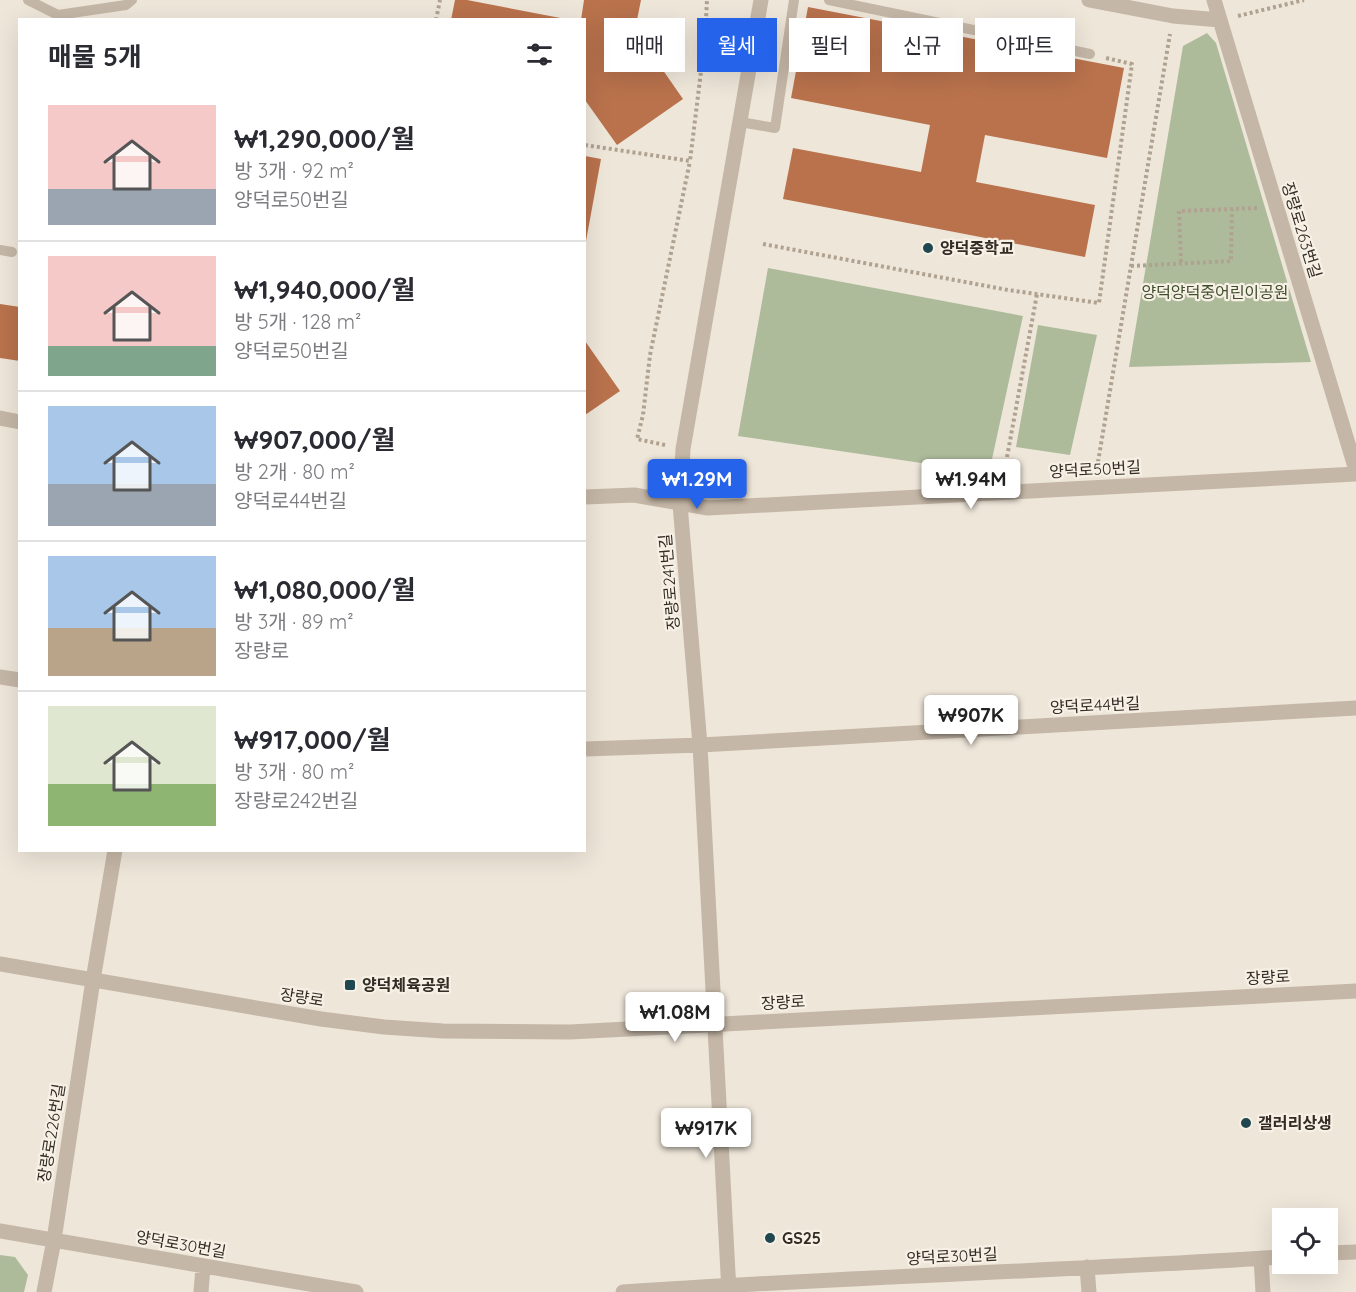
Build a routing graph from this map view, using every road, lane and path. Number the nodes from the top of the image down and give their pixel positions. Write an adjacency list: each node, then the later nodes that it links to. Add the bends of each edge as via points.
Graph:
1 (28, 0): 2 (lane, via 58,15 126,5)
2 (132, 0)
3 (440, 0): 12 (path)
4 (707, 0): 17 (path)
5 (761, 0): 15 (street, 장량로241번길)
6 (794, 0): 15 (lane, via 775,128)
7 (829, 0): 14 (lane)
8 (1089, 0): 11 (street)
9 (1214, 0): 13 (street, 장량로263번길)
10 (1304, 0): 13 (path)
11 (1173, 16): 13 (street); 24 (path)
12 (436, 18)
13 (1220, 20): 18 (street, 장량로263번길)
14 (1090, 54): 25 (path, via 1132,64 1099,303)
15 (740, 122): 28 (street, 장량로241번길)
16 (586, 145): 17 (path)
17 (690, 161): 28 (path, via 637,439)
18 (1277, 208): 19 (path); 30 (street, 장량로263번길)
19 (1232, 209): 23 (path, via 1231,261); 23 (path, via 1179,211)
20 (763, 244): 25 (path)
21 (0, 250): 22 (lane)
22 (12, 252)
23 (1181, 262): 24 (path)
24 (1131, 266): 32 (path)
25 (1037, 294): 29 (path)
26 (0, 418): 27 (street)
27 (18, 422)
28 (683, 449): 34 (street, 장량로241번길)
29 (1007, 457)
30 (1356, 470)
31 (1356, 474): 32 (street, 양덕로50번길)
32 (1093, 487): 34 (street, 양덕로50번길, via 708,508)
33 (586, 497): 34 (street, 양덕로50번길, via 634,495)
34 (680, 504): 38 (street, 장량로241번길)
35 (0, 677): 36 (street)
36 (18, 680)
37 (1356, 708): 38 (street, 양덕로44번길)
38 (700, 746): 39 (street, 양덕로44번길); 44 (street, 장량로241번길)
39 (586, 749)
40 (115, 852): 42 (street, 장량로226번길)
41 (0, 964): 42 (street, 장량로)
42 (93, 980): 44 (street, 장량로, via 384,1027 570,1032); 46 (street, 장량로226번길)
43 (1356, 991): 44 (street, 장량로)
44 (715, 1024): 54 (street, 장량로241번길)
45 (0, 1231): 46 (street, 양덕로30번길)
46 (54, 1240): 51 (street, 양덕로30번길); 55 (street, 장량로226번길)
47 (1356, 1252): 48 (street)
48 (1338, 1253)
49 (1272, 1257): 50 (street, 양덕로30번길)
50 (1261, 1258): 52 (street, 양덕로30번길); 60 (street)
51 (203, 1267): 56 (street); 57 (street, 양덕로30번길)
52 (1087, 1267): 53 (street, 양덕로30번길); 59 (street)
53 (909, 1285): 54 (street, 양덕로30번길)
54 (729, 1288): 58 (street, 양덕로30번길)
55 (44, 1292)
56 (201, 1292)
57 (351, 1292)
58 (623, 1292)
59 (1089, 1292)
60 (1263, 1292)

